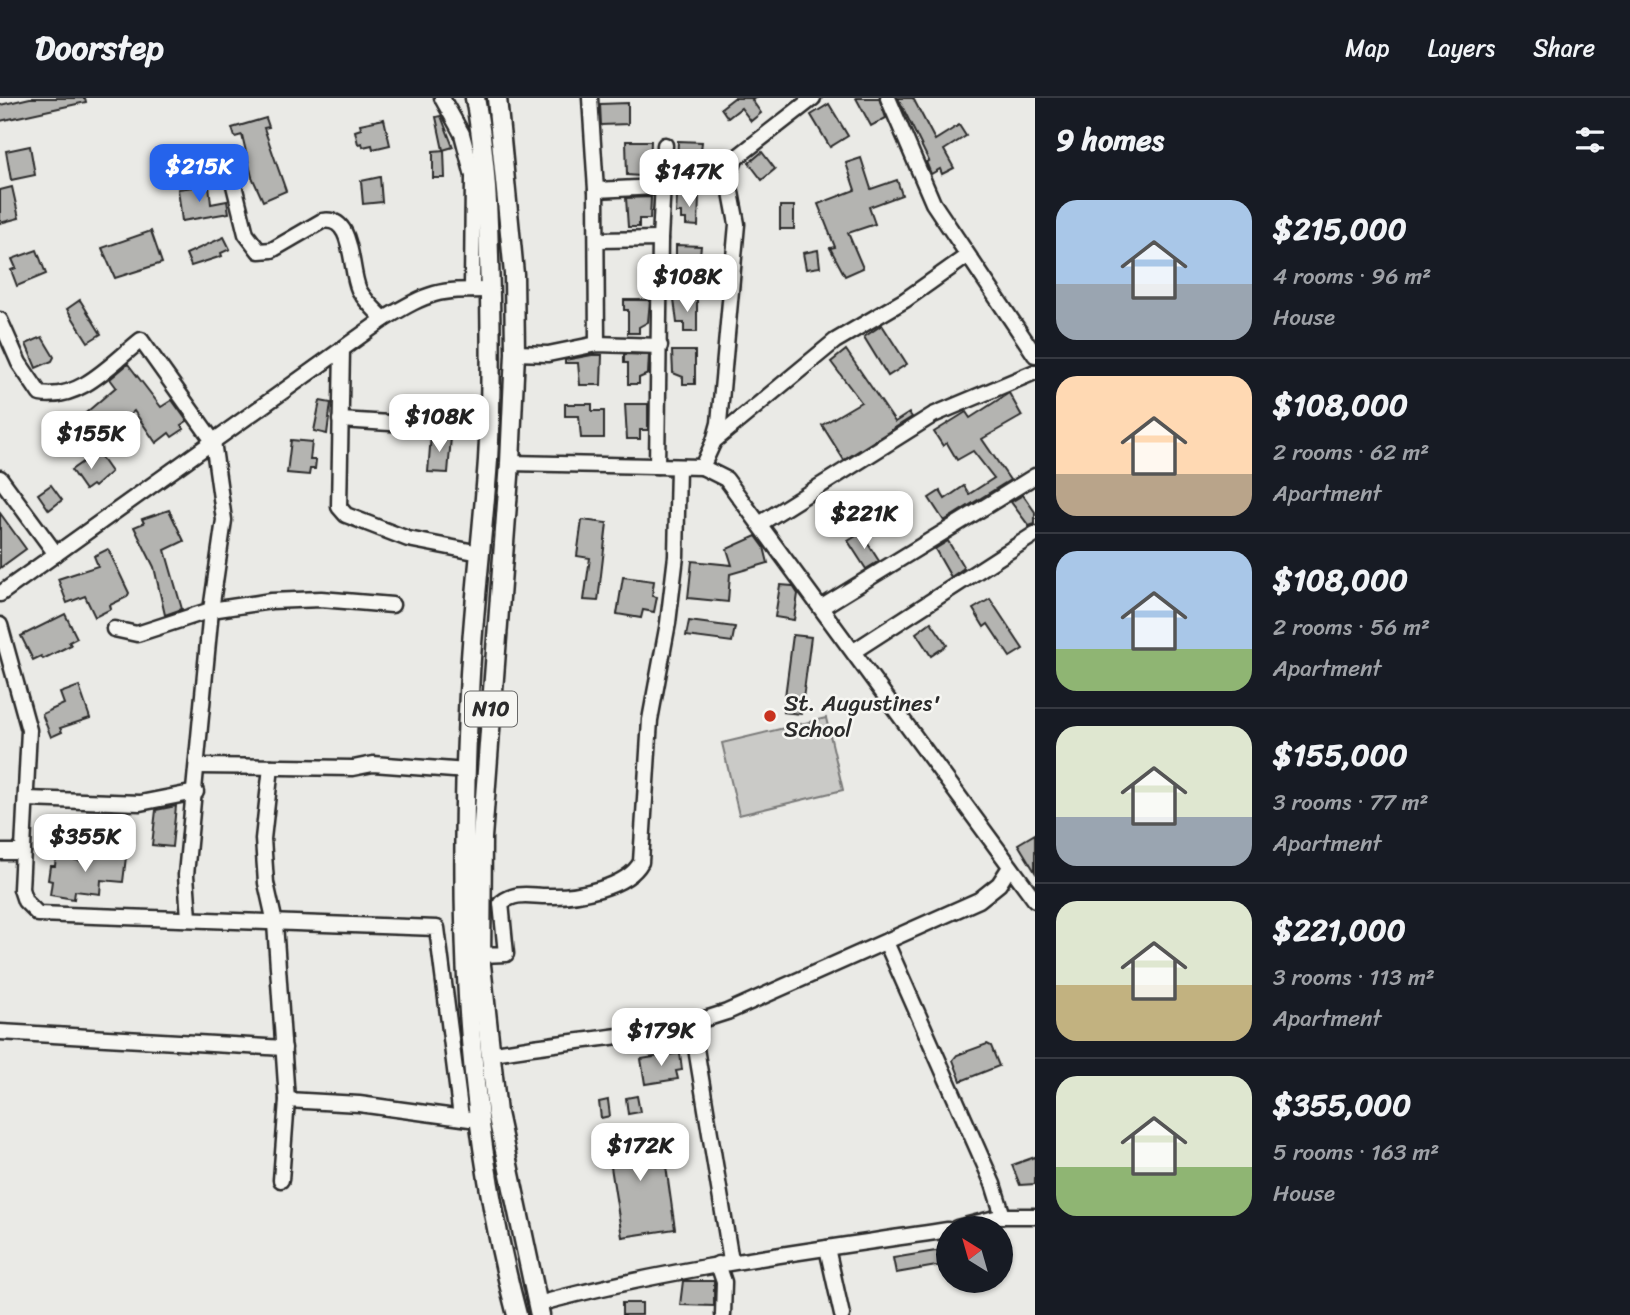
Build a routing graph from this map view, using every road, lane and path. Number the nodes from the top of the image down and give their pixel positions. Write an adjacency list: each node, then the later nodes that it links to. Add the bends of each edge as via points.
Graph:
1 (442, 98): 17 (street, via 470,156)
2 (474, 98): 12 (main road, N10)
3 (497, 98): 13 (main road, N10)
4 (590, 98): 11 (street)
5 (813, 98): 9 (street, via 736,158)
6 (888, 98): 16 (street, via 933,203)
7 (665, 145): 10 (street)
8 (231, 173): 19 (street, via 246,234 260,251 272,250 322,221 339,223 359,288)
9 (728, 176): 10 (street); 30 (street, via 737,224)
10 (664, 188): 11 (street); 14 (street)
11 (596, 190): 15 (street)
12 (488, 208): 13 (main road); 18 (main road, N10)
13 (508, 209): 24 (main road, N10)
14 (660, 239): 15 (street); 22 (street)
15 (597, 240): 21 (street)
16 (967, 256): 25 (street); 30 (street, via 835,341)
17 (472, 290): 18 (street); 19 (street, via 428,293)
18 (491, 290): 39 (main road, N10, via 488,458)
19 (384, 319): 23 (street)
20 (0, 320): 29 (street, via 31,383 40,394 55,397 83,386 141,340)
21 (597, 344): 22 (street); 24 (street, via 548,354)
22 (660, 346): 32 (street)
23 (342, 349): 27 (street); 29 (street)
24 (515, 353): 31 (main road, N10)
25 (1035, 355)
26 (1035, 372): 37 (street, via 933,415)
27 (340, 420): 28 (street); 39 (street, via 337,500 346,515 408,539)
28 (457, 427)
29 (213, 441): 40 (street); 44 (street, via 224,520)
30 (714, 441): 34 (street)
31 (510, 463): 32 (street); 60 (main road, N10, via 482,838)
32 (657, 466): 33 (street)
33 (678, 467): 34 (street); 60 (street, via 676,556 650,720 641,862 628,878 609,885 568,895 510,897 501,903 506,954)
34 (702, 467): 37 (street, via 726,480)
35 (1035, 476): 43 (street)
36 (0, 478): 40 (street)
37 (761, 523): 43 (street)
38 (1035, 534): 47 (street)
39 (480, 553): 50 (main road, N10)
40 (56, 554): 41 (street)
41 (0, 594)
42 (392, 605): 44 (street, via 271,601)
43 (822, 607): 47 (street)
44 (211, 610): 46 (street, via 137,634); 48 (street)
45 (0, 625): 52 (street, via 29,730)
46 (114, 629)
47 (854, 651): 55 (street)
48 (199, 766): 49 (street); 51 (street)
49 (271, 767): 50 (street, via 373,764); 58 (street, via 263,839)
50 (467, 771): 66 (main road, N10, via 464,970)
51 (196, 792): 52 (street, via 139,803); 57 (street, via 186,875)
52 (27, 799): 54 (street)
53 (0, 852): 54 (street)
54 (23, 852): 57 (street, via 21,889 38,914)
55 (1010, 867): 56 (street); 59 (street, via 999,884 979,900)
56 (1035, 900)
57 (189, 918): 58 (street)
58 (275, 923): 63 (street); 66 (street, via 437,928)
59 (886, 942): 61 (street); 68 (street)
60 (481, 955): 64 (main road, N10)
61 (692, 1024): 64 (street); 73 (street)
62 (0, 1032): 63 (street)
63 (284, 1048): 65 (street)
64 (490, 1054): 74 (main road, N10, via 497,1113)
65 (287, 1100): 66 (street); 67 (street)
66 (470, 1118): 75 (main road, N10)
67 (281, 1180)
68 (1003, 1216)
69 (1013, 1216): 70 (street)
70 (1035, 1216)
71 (936, 1232): 72 (street)
72 (827, 1248): 73 (street); 77 (street)
73 (724, 1263): 74 (street, via 616,1283); 76 (street)
74 (539, 1310)
75 (517, 1315)
76 (723, 1315)
77 (842, 1315)

